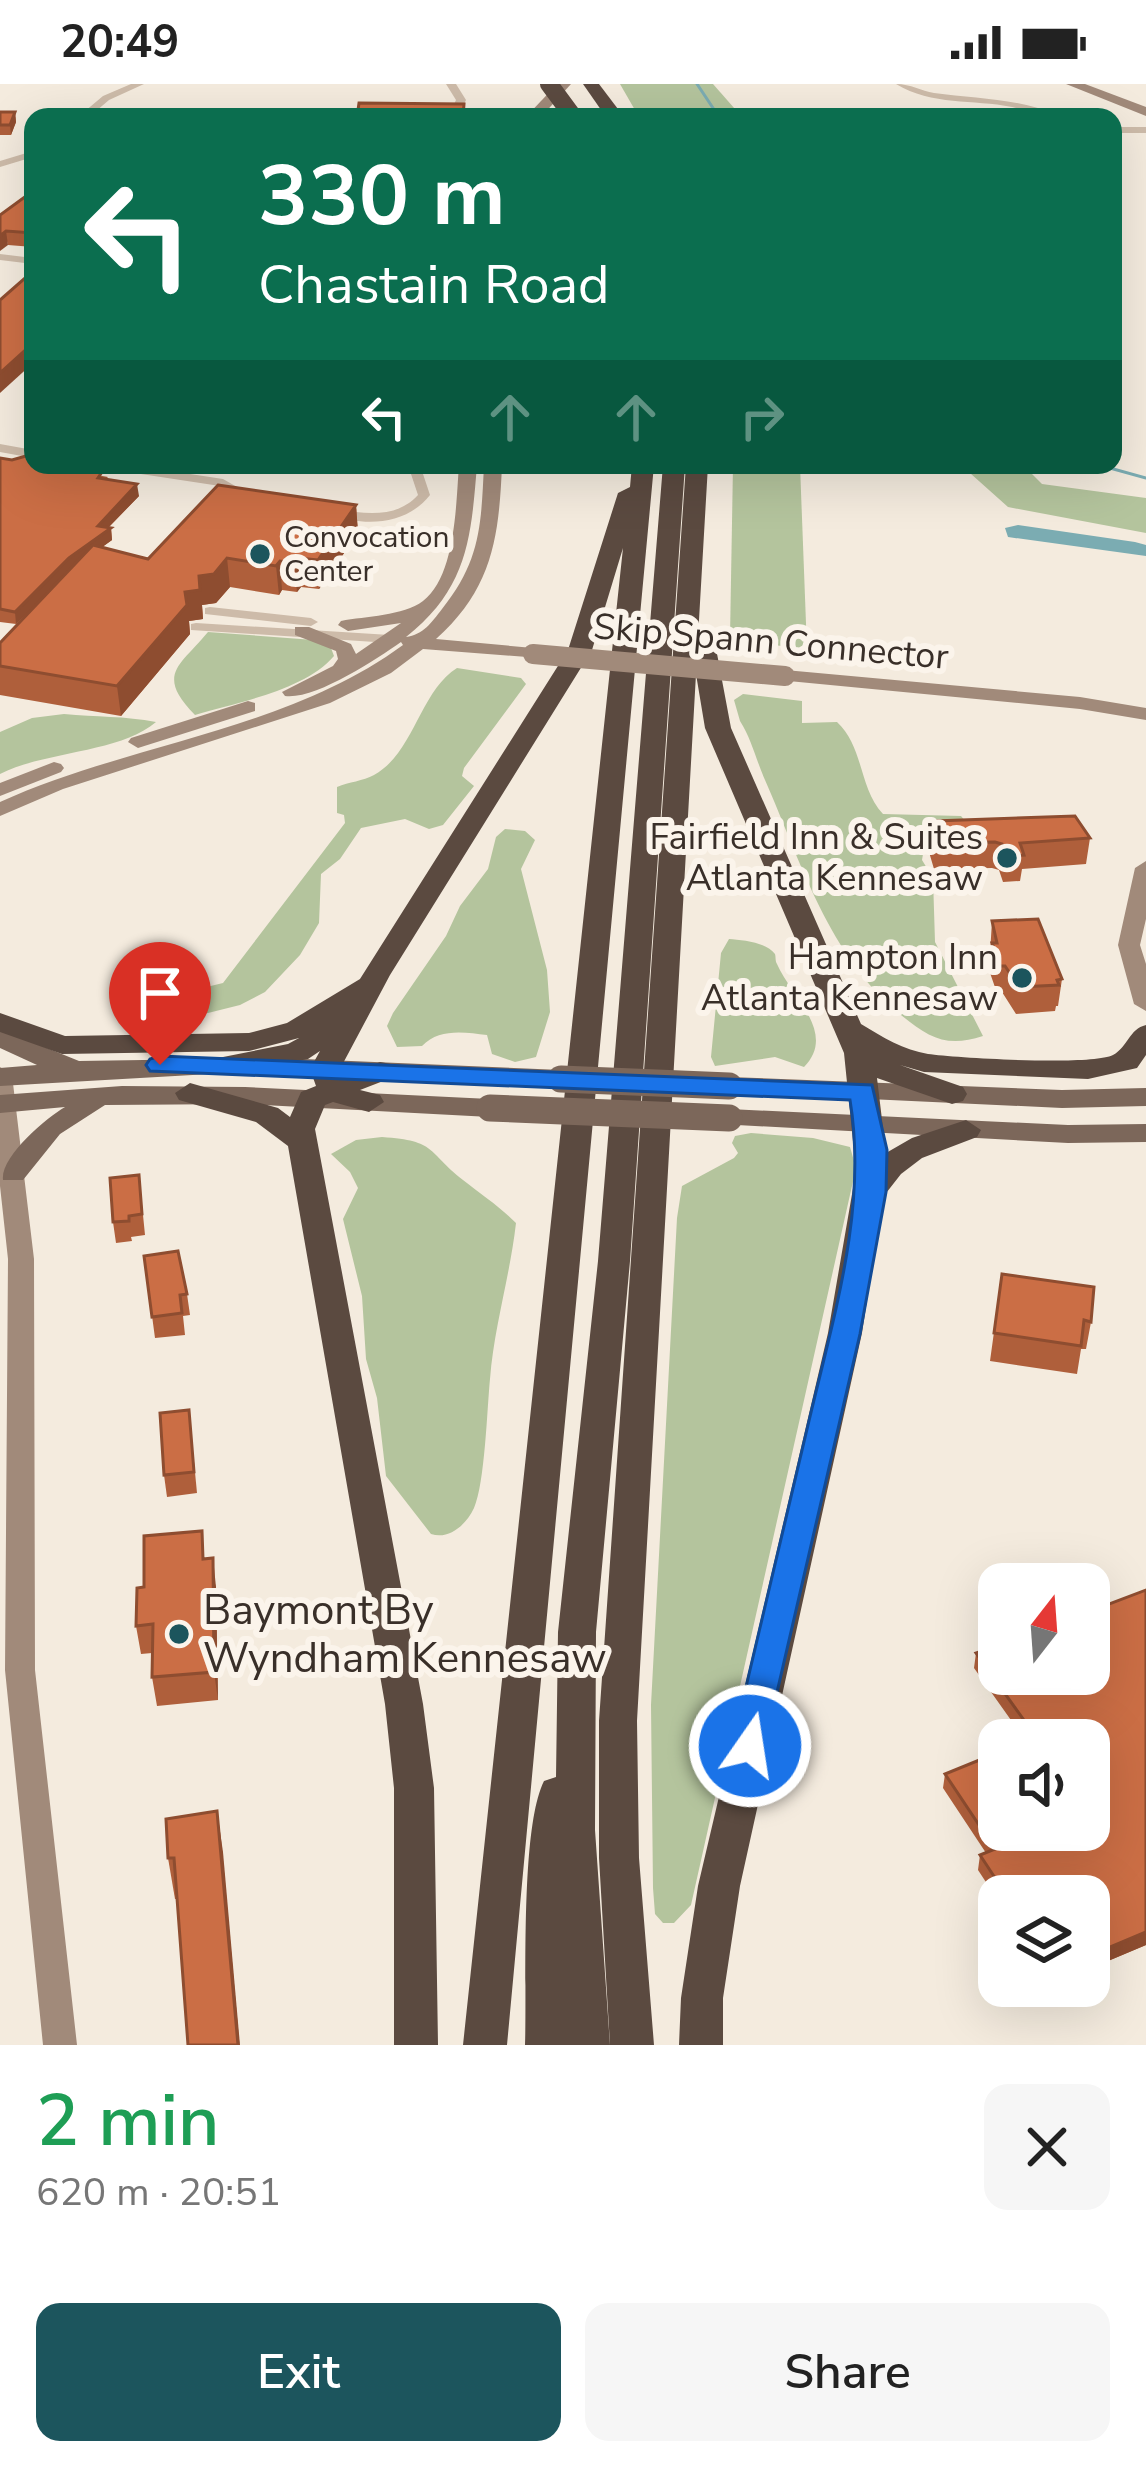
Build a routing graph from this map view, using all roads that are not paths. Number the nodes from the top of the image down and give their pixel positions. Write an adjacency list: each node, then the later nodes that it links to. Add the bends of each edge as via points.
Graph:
1 (139, 84): 8 (street)
2 (564, 84): 9 (main road)
3 (577, 84): 7 (highway)
4 (902, 84): 10 (street)
5 (1073, 84): 11 (main road)
6 (1093, 84): 11 (main road)
7 (594, 98)
8 (95, 108)
9 (541, 108)
10 (1021, 108)
11 (1146, 108)
12 (166, 474): 20 (street)
13 (417, 474): 21 (street, via 424,495 406,511 375,518)
14 (467, 474): 23 (main road, via 458,553)
15 (492, 474): 24 (main road, via 487,546)
16 (638, 474): 38 (highway, via 580,650)
17 (641, 474): 67 (highway)
18 (673, 474): 64 (highway, via 614,1261)
19 (696, 474): 22 (highway)
20 (280, 504)
21 (320, 511)
22 (690, 586): 44 (highway, via 718,728); 70 (highway, via 617,1721)
23 (434, 598): 26 (main road, via 393,619); 29 (main road)
24 (454, 609): 29 (main road); 30 (main road, via 465,627)
25 (210, 611): 26 (street)
26 (348, 625): 29 (street)
27 (196, 627): 28 (street)
28 (302, 631): 29 (street); 31 (main road, via 344,648)
29 (410, 636): 30 (main road, Skip Spann Connector); 31 (main road); 36 (main road, via 370,674 305,704)
30 (494, 642): 32 (main road, Skip Spann Connector)
31 (340, 670): 35 (main road)
32 (1079, 697): 33 (main road, Skip Spann Connector); 34 (main road, Skip Spann Connector)
33 (1146, 702)
34 (1146, 714)
35 (0, 790)
36 (0, 810)
37 (1146, 868): 39 (main road, via 1130,945)
38 (376, 975): 40 (highway); 41 (highway, via 311,1022 249,1042 62,1045)
39 (1146, 1004)
40 (351, 1017): 45 (highway, via 297,1052); 49 (highway)
41 (0, 1022)
42 (1146, 1034): 44 (highway, via 1126,1060 1088,1070 924,1063)
43 (0, 1037): 46 (main road, via 36,1056)
44 (854, 1042): 51 (highway); 54 (highway, via 887,1071)
45 (229, 1065): 46 (main road); 49 (main road)
46 (95, 1067): 50 (main road)
47 (380, 1071): 49 (highway); 51 (main road, bridge)
48 (1146, 1079): 56 (main road)
49 (323, 1085): 52 (main road); 57 (highway); 61 (highway, via 302,1117)
50 (1, 1087): 53 (main road); 62 (main road)
51 (862, 1091): 54 (main road); 58 (highway)
52 (190, 1093): 53 (main road); 61 (highway, via 266,1115)
53 (108, 1094): 62 (main road)
54 (952, 1094): 56 (main road)
55 (1146, 1097): 56 (main road)
56 (1105, 1098)
57 (369, 1102): 58 (main road, bridge)
58 (868, 1125): 59 (main road); 63 (highway)
59 (967, 1130): 60 (main road); 63 (highway, via 904,1151)
60 (1146, 1133)
61 (301, 1142): 66 (highway, via 404,1704 414,1788)
62 (8, 1158): 65 (main road, via 22,1298 20,1670)
63 (872, 1192): 71 (highway, via 719,1886)
64 (577, 1632): 68 (highway, via 550,1870); 69 (highway, via 575,1830)
65 (60, 2045)
66 (416, 2045)
67 (485, 2045)
68 (547, 2045)
69 (589, 2045)
70 (632, 2045)
71 (701, 2045)

